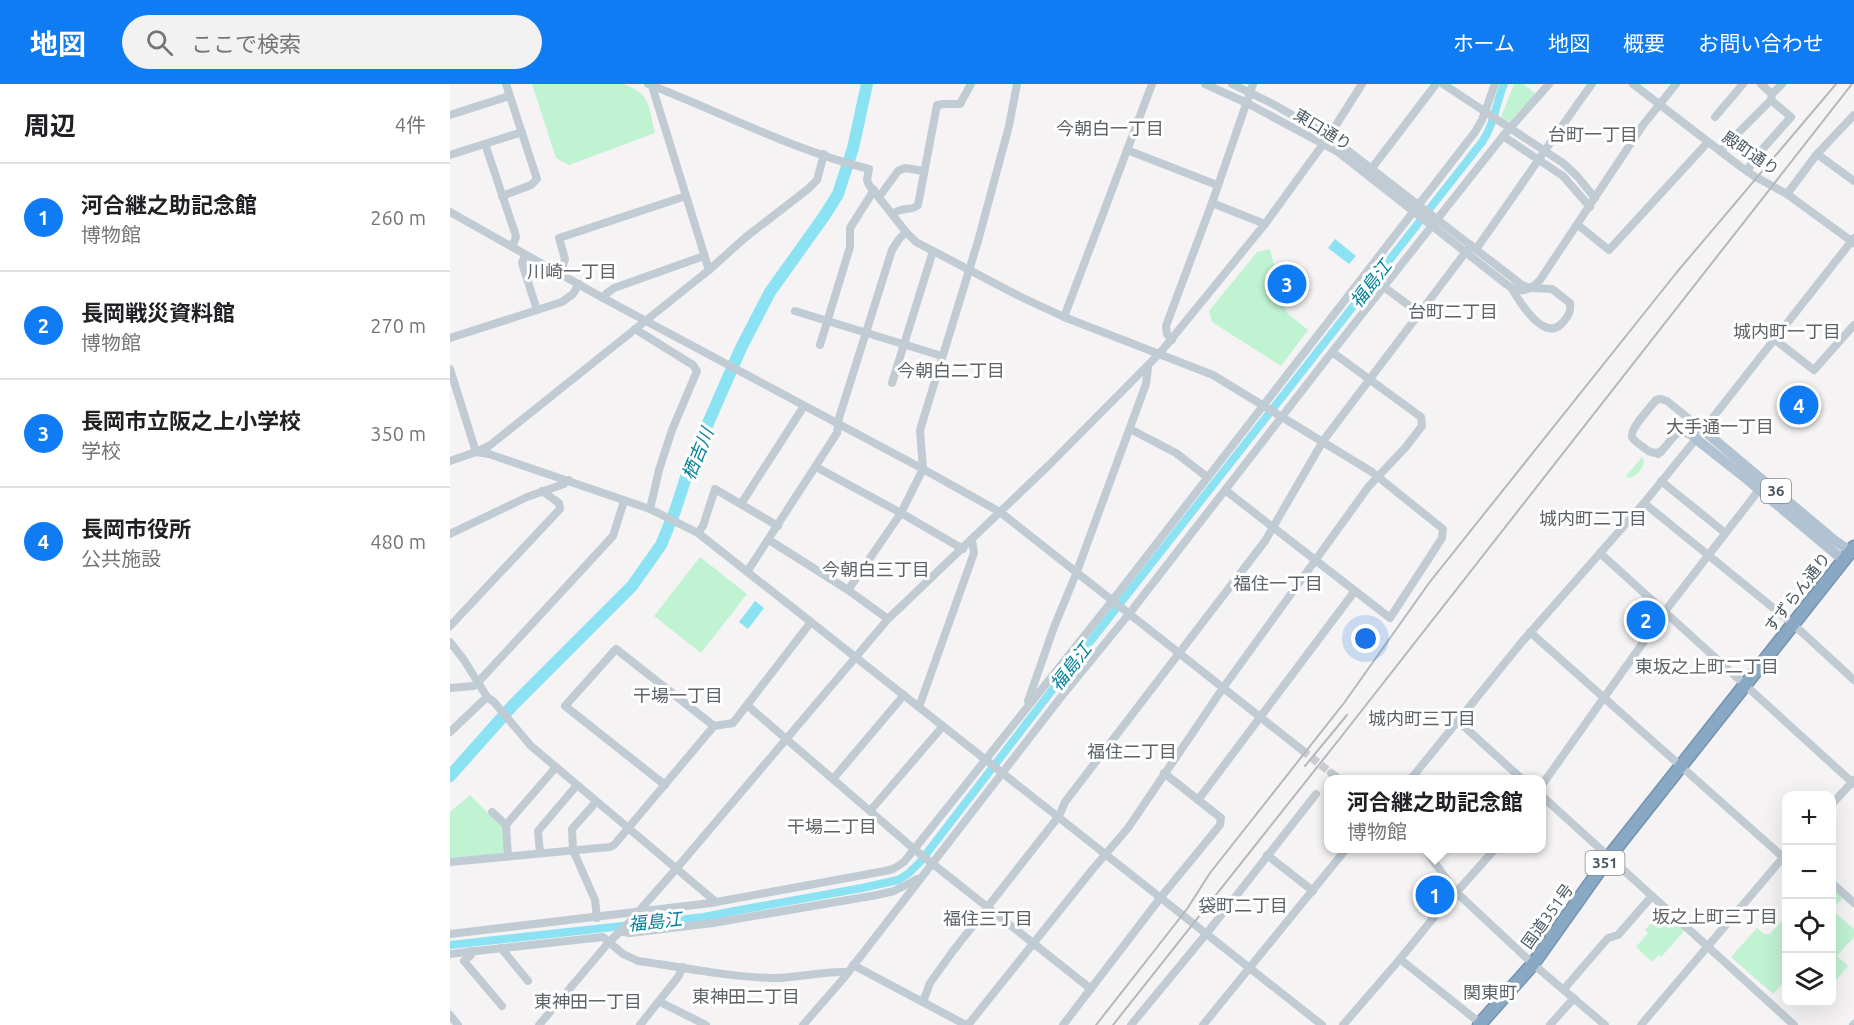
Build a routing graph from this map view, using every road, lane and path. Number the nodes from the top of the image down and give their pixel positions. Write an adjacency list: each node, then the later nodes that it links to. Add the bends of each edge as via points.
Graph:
1 (506, 84): 20 (street)
2 (971, 84): 43 (street, via 960,104 938,105)
3 (1017, 84): 69 (street)
4 (1152, 84): 35 (street)
5 (1205, 84): 22 (street, 東口通り)
6 (1232, 84): 19 (street, 東口通り)
7 (1362, 84): 30 (street)
8 (1436, 84): 42 (street)
9 (1443, 84): 24 (street)
10 (1495, 84): 24 (street)
11 (1549, 84): 28 (street)
12 (1592, 84): 36 (street)
13 (1633, 84): 23 (street, 殿町通り)
14 (1676, 84): 23 (street)
15 (1743, 84): 27 (street)
16 (1761, 84): 21 (street)
17 (1782, 84): 21 (street)
18 (650, 85): 40 (street); 50 (street)
19 (1251, 88): 22 (street); 30 (street, 東口通り)
20 (510, 96): 25 (street); 29 (street)
21 (1772, 97): 37 (street); 44 (street, via 1791,117 1751,162)
22 (1247, 103): 34 (street, 東口通り); 46 (street)
23 (1659, 104): 32 (street, 殿町通り); 51 (street)
24 (1486, 113): 28 (street); 54 (street)
25 (450, 115)
26 (1854, 115): 38 (street)
27 (1715, 117)
28 (1507, 126): 31 (street); 36 (street)
29 (522, 132): 33 (street); 49 (street, via 537,179)
30 (1329, 136): 34 (street); 42 (street, 東口通り)
31 (1503, 136): 41 (street); 57 (street)
32 (1708, 142): 37 (street, 殿町通り); 59 (street, via 1609,250)
33 (485, 144): 39 (street); 49 (street)
34 (1323, 145): 54 (street, 東口通り); 58 (street)
35 (1127, 150): 46 (street); 80 (street)
36 (1544, 150): 41 (street); 51 (street, via 1577,176)
37 (1720, 151): 44 (street, 殿町通り)
38 (1817, 154): 45 (street); 48 (street)
39 (450, 155)
40 (826, 155): 47 (street, via 869,169 867,180); 68 (street, via 817,180 808,189)
41 (1538, 158): 53 (street, via 1563,176); 63 (street, via 1514,196)
42 (1372, 168): 54 (street, 東口通り)
43 (924, 171): 47 (street, via 902,169); 56 (street, via 916,208)
44 (1748, 172): 48 (street, 殿町通り)
45 (1854, 181)
46 (1217, 185): 52 (street)
47 (876, 193): 56 (street); 82 (street, via 850,229 850,247)
48 (1787, 194): 61 (street, 殿町通り)
49 (502, 196): 62 (street, via 516,237)
50 (686, 196): 66 (street); 70 (street, via 559,238 565,260)
51 (1595, 198): 53 (street)
52 (1212, 203): 58 (street); 88 (street, via 1166,326)
53 (1590, 207): 59 (street)
54 (1418, 210): 57 (street); 99 (street)
55 (450, 212): 62 (street)
56 (893, 213): 60 (street)
57 (1433, 222): 63 (street); 72 (street)
58 (1265, 224): 88 (street)
59 (1578, 225): 67 (street)
60 (906, 232): 64 (street); 85 (street, via 892,250)
61 (1853, 241): 87 (street)
62 (512, 247): 65 (street)
63 (1471, 249): 73 (street); 74 (street); 79 (street)
64 (933, 251): 69 (street); 90 (street)
65 (525, 255): 70 (street); 77 (street, via 522,263)
66 (704, 256): 68 (street); 76 (street, via 614,288)
67 (1556, 256): 73 (street); 75 (street, via 1548,282)
68 (708, 270): 81 (street)
69 (970, 271): 80 (street); 93 (street)
70 (560, 275): 71 (street)
71 (579, 284): 76 (street); 77 (street, via 568,298)
72 (1384, 287): 79 (street); 91 (street)
73 (1531, 288): 74 (street); 75 (street)
74 (1512, 289): 75 (street, via 1522,308 1550,329 1560,326 1571,307)
75 (1552, 289)
76 (603, 298): 81 (street)
77 (537, 310): 86 (street)
78 (795, 311): 82 (street)
79 (1419, 313): 96 (street)
80 (1064, 317): 92 (street)
81 (645, 320): 84 (street); 98 (street)
82 (827, 321): 85 (street); 89 (street)
83 (1854, 325): 87 (street, via 1814,370)
84 (635, 329): 105 (street, via 489,447); 119 (street, via 693,364 697,371 659,470)
85 (866, 333): 90 (street); 101 (street)
86 (450, 338)
87 (1774, 339): 103 (street)
88 (1172, 340): 92 (street)
89 (820, 345)
90 (905, 345): 93 (street); 97 (street)
91 (1332, 352): 96 (street); 100 (street)
92 (1160, 353): 94 (street); 99 (street, via 1212,375)
93 (942, 356): 108 (street, via 920,430)
94 (1148, 367): 102 (street); 120 (street)
95 (450, 369): 105 (street)
96 (1370, 379): 104 (street); 110 (street, via 1421,417 1422,422 1418,432)
97 (892, 382)
98 (804, 406): 101 (street); 118 (street)
99 (1266, 407): 100 (street); 109 (street)
100 (1280, 416): 104 (street); 113 (street)
101 (839, 424): 107 (street); 108 (street)
102 (1130, 429): 109 (street, via 1176,453); 136 (street)
103 (1700, 435): 103 (street, via 1661,399 1632,429 1634,440 1654,454 1682,431); 112 (street); 114 (main road, 36); 132 (main road, 36)
104 (1323, 441): 110 (street); 123 (street)
105 (476, 452): 106 (street); 111 (street)
106 (450, 461)
107 (816, 467): 121 (street); 122 (street)
108 (923, 469): 120 (street); 121 (street)
109 (1208, 477): 139 (street)
110 (1377, 478): 133 (street); 138 (street, via 1443,529 1442,538 1390,618)
111 (569, 480): 115 (street); 116 (street)
112 (1661, 481): 117 (street); 125 (street)
113 (1225, 490): 123 (street); 141 (street)
114 (1759, 490): 125 (street); 132 (main road, 36)
115 (542, 491): 126 (street); 145 (street, via 559,503 560,509)
116 (624, 501): 119 (street); 151 (street, via 613,536)
117 (1644, 502): 130 (street); 131 (street)
118 (741, 504): 122 (street); 124 (street, via 715,489 703,526)
119 (652, 510): 124 (street)
120 (1000, 512): 128 (street); 136 (street)
121 (900, 513): 129 (street); 137 (street)
122 (778, 526): 127 (street)
123 (1273, 527): 133 (street); 148 (street)
124 (695, 531): 135 (street)
125 (1724, 532): 131 (street)
126 (450, 534)
127 (769, 540): 135 (street); 137 (street)
128 (972, 540): 129 (street); 159 (street, via 974,553)
129 (963, 549): 142 (street)
130 (1600, 553): 140 (street); 146 (street)
131 (1708, 553): 140 (street); 144 (street)
132 (1850, 553): 134 (highway); 144 (highway, すずらん通り / 351)
133 (1316, 560): 138 (street); 154 (street)
134 (1854, 568)
135 (747, 572): 143 (street)
136 (1076, 574): 139 (street); 160 (street)
137 (848, 590): 142 (street)
138 (1354, 592): 161 (street)
139 (1113, 602): 141 (street); 160 (street)
140 (1664, 612): 152 (street); 156 (street)
141 (1127, 613): 148 (street); 171 (street)
142 (888, 619): 149 (street)
143 (811, 622): 149 (street); 158 (street)
144 (1793, 624): 150 (street); 152 (highway, すずらん通り / 351)
145 (450, 626)
146 (1530, 632): 156 (street); 162 (street)
147 (450, 642): 151 (street)
148 (1179, 653): 154 (street); 189 (street, via 1065,802)
149 (856, 657): 155 (street); 166 (street)
150 (1854, 680)
151 (478, 682): 153 (street, via 474,686); 157 (street)
152 (1745, 685): 169 (highway, すずらん通り / 351); 179 (street)
153 (450, 688)
154 (1223, 688): 161 (street); 172 (street)
155 (904, 695): 159 (street); 177 (street)
156 (1604, 697): 169 (street); 178 (street)
157 (490, 699): 165 (street); 170 (street)
158 (748, 706): 163 (street, via 733,723); 166 (street)
159 (919, 707): 164 (street)
160 (1025, 710): 168 (street)
161 (1259, 717): 167 (street); 183 (street)
162 (1458, 722): 175 (street); 176 (street)
163 (714, 726): 181 (street); 181 (street, via 616,649 565,706)
164 (943, 726): 168 (street); 188 (street)
165 (450, 732)
166 (786, 738): 177 (street); 206 (street)
167 (1302, 750)
168 (988, 761): 171 (street); 193 (street)
169 (1681, 766): 194 (street); 202 (highway, 国道351号 / 351)
170 (556, 767): 180 (street); 190 (street)
171 (1003, 772): 189 (street); 205 (street)
172 (1164, 773): 183 (street); 199 (street, via 1128,828)
173 (1331, 773): 174 (street)
174 (1334, 775)
175 (1414, 775)
176 (1517, 775)
177 (833, 779): 188 (street)
178 (1546, 779)
179 (1853, 782): 185 (street)
180 (577, 785): 186 (street); 195 (street, via 538,831)
181 (665, 785): 191 (street)
182 (1316, 794): 200 (street)
183 (1198, 800): 212 (street, via 1221,819 1220,825)
184 (1546, 800): 202 (street)
185 (1836, 800)
186 (596, 802): 191 (street); 192 (street, via 572,829)
187 (492, 812): 190 (street)
188 (870, 812): 193 (street)
189 (1059, 816): 199 (street); 215 (street)
190 (506, 825): 201 (street)
191 (627, 829): 192 (street, via 609,847); 206 (street)
192 (573, 850): 195 (street); 217 (street, via 595,900)
193 (916, 851): 205 (street); 213 (street, via 892,869)
194 (1782, 852)
195 (540, 853): 201 (street)
196 (1344, 853): 209 (street)
197 (1428, 853): 210 (street)
198 (1492, 853): 210 (street)
199 (1105, 854): 212 (street); 222 (street)
200 (1267, 855): 209 (street); 219 (street)
201 (508, 856): 204 (street)
202 (1609, 857): 211 (street); 228 (highway, 国道351号 / 351)
203 (1782, 858): 223 (street)
204 (450, 862)
205 (931, 862): 207 (street); 215 (street)
206 (676, 868): 213 (street); 216 (street)
207 (927, 872): 218 (street, via 907,885 877,895 714,923 630,933); 231 (street)
208 (1836, 887): 214 (street)
209 (1313, 891): 230 (street)
210 (1456, 892): 227 (street); 228 (street)
211 (1652, 896): 223 (street); 234 (street, via 1618,935 1608,938)
212 (1161, 897): 219 (street); 233 (street)
213 (716, 902): 216 (street)
214 (1854, 903)
215 (987, 908): 222 (street); 237 (street, via 930,983)
216 (637, 913): 217 (street); 218 (street)
217 (597, 918): 220 (street)
218 (623, 929): 221 (street)
219 (1207, 933): 230 (street); 239 (street)
220 (450, 934)
221 (609, 942): 224 (street, via 603,937); 229 (street, via 633,959); 241 (street)
222 (1033, 944): 233 (street); 245 (street)
223 (1707, 946): 252 (street); 253 (street)
224 (501, 948): 225 (street); 232 (street)
225 (471, 951): 226 (street); 238 (street, via 464,961)
226 (450, 954)
227 (1400, 959): 240 (street); 249 (street)
228 (1533, 964): 234 (street); 240 (highway, 国道351号 / 351)
229 (683, 967): 231 (street, via 775,978); 236 (street)
230 (1250, 968): 247 (street); 248 (street)
231 (850, 969): 237 (street); 244 (street)
232 (528, 981)
233 (1091, 989): 246 (street)
234 (1564, 989): 235 (street)
235 (1574, 998): 250 (street); 251 (street)
236 (660, 1002): 242 (street); 243 (street)
237 (923, 1002): 245 (street)
238 (502, 1006)
239 (1134, 1024)
240 (1479, 1024)
241 (539, 1025)
242 (640, 1025)
243 (706, 1025)
244 (804, 1025)
245 (967, 1025)
246 (1063, 1025)
247 (1203, 1025)
248 (1322, 1025)
249 (1344, 1025)
250 (1550, 1025)
251 (1605, 1025)
252 (1641, 1025)
253 (1794, 1025)

